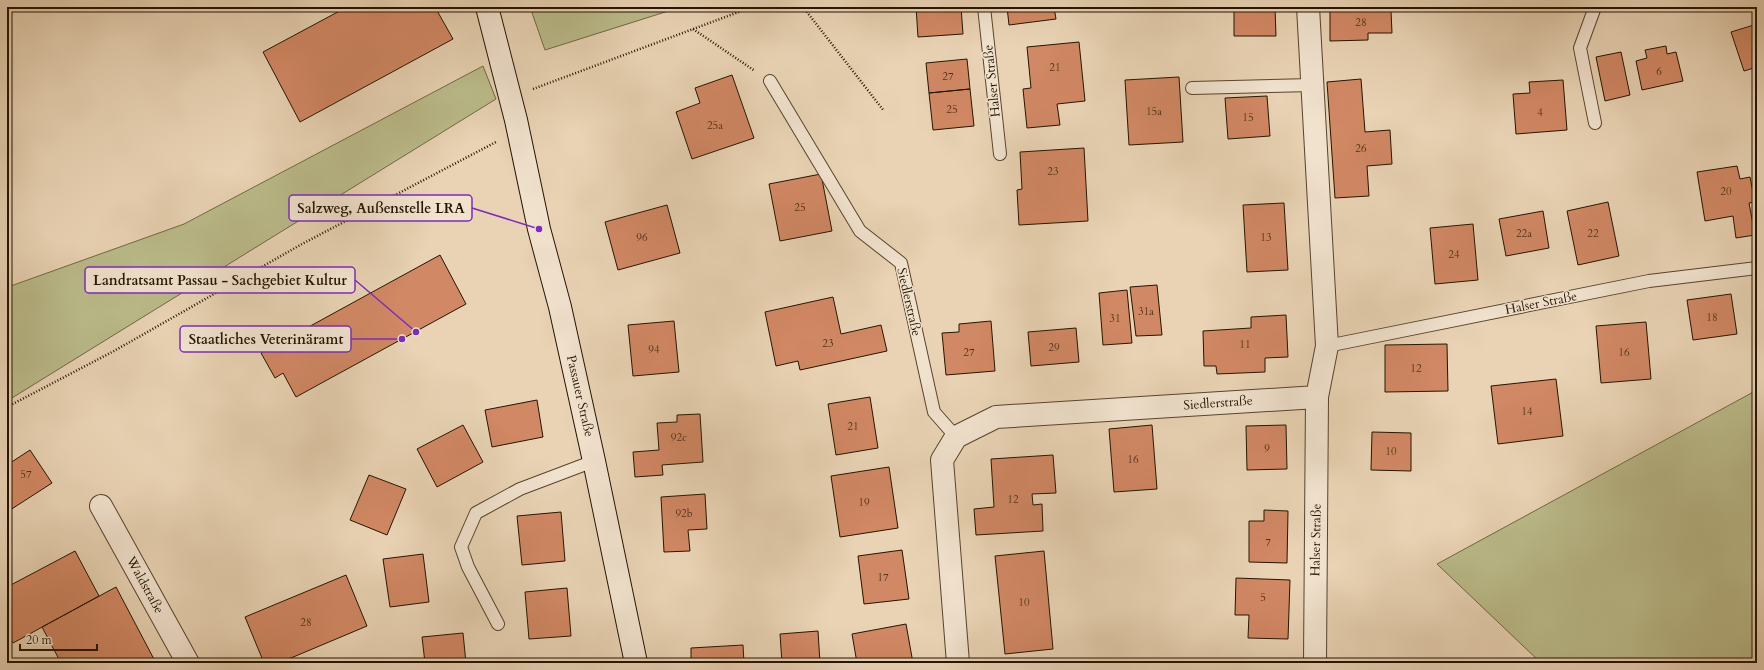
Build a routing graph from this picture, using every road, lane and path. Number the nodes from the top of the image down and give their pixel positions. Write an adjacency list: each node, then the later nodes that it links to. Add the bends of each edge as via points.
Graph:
1 (487, 7): 11 (street, Passauer Straße)
2 (752, 7): 7 (path)
3 (803, 7): 12 (path)
4 (984, 7): 15 (lane, Halser Straße)
5 (1308, 7): 9 (street, Halser Straße)
6 (1595, 7): 13 (lane, via 1580,48)
7 (693, 29): 8 (path); 11 (path)
8 (770, 81): 20 (lane, Siedlerstraße, via 860,231 901,263 934,412)
9 (1312, 85): 10 (lane); 17 (street, Halser Straße)
10 (1192, 88)
11 (510, 98): 14 (street, Passauer Straße)
12 (884, 111)
13 (1595, 123)
14 (518, 130): 19 (path, via 302,244 114,351); 21 (street, Passauer Straße)
15 (1000, 154)
16 (1757, 268): 17 (lane, Halser Straße, via 1649,282)
17 (1327, 346): 18 (street, Halser Straße)
18 (1317, 397): 20 (street, Siedlerstraße, via 996,417); 27 (street, Halser Straße)
19 (7, 407)
20 (956, 437): 26 (street, via 942,460)
21 (594, 461): 23 (lane, via 520,489 476,513 461,547 468,567); 25 (street, Passauer Straße)
22 (101, 506): 24 (street, Waldstraße)
23 (498, 624)
24 (188, 663)
25 (636, 663)
26 (958, 663)
27 (1314, 663)

